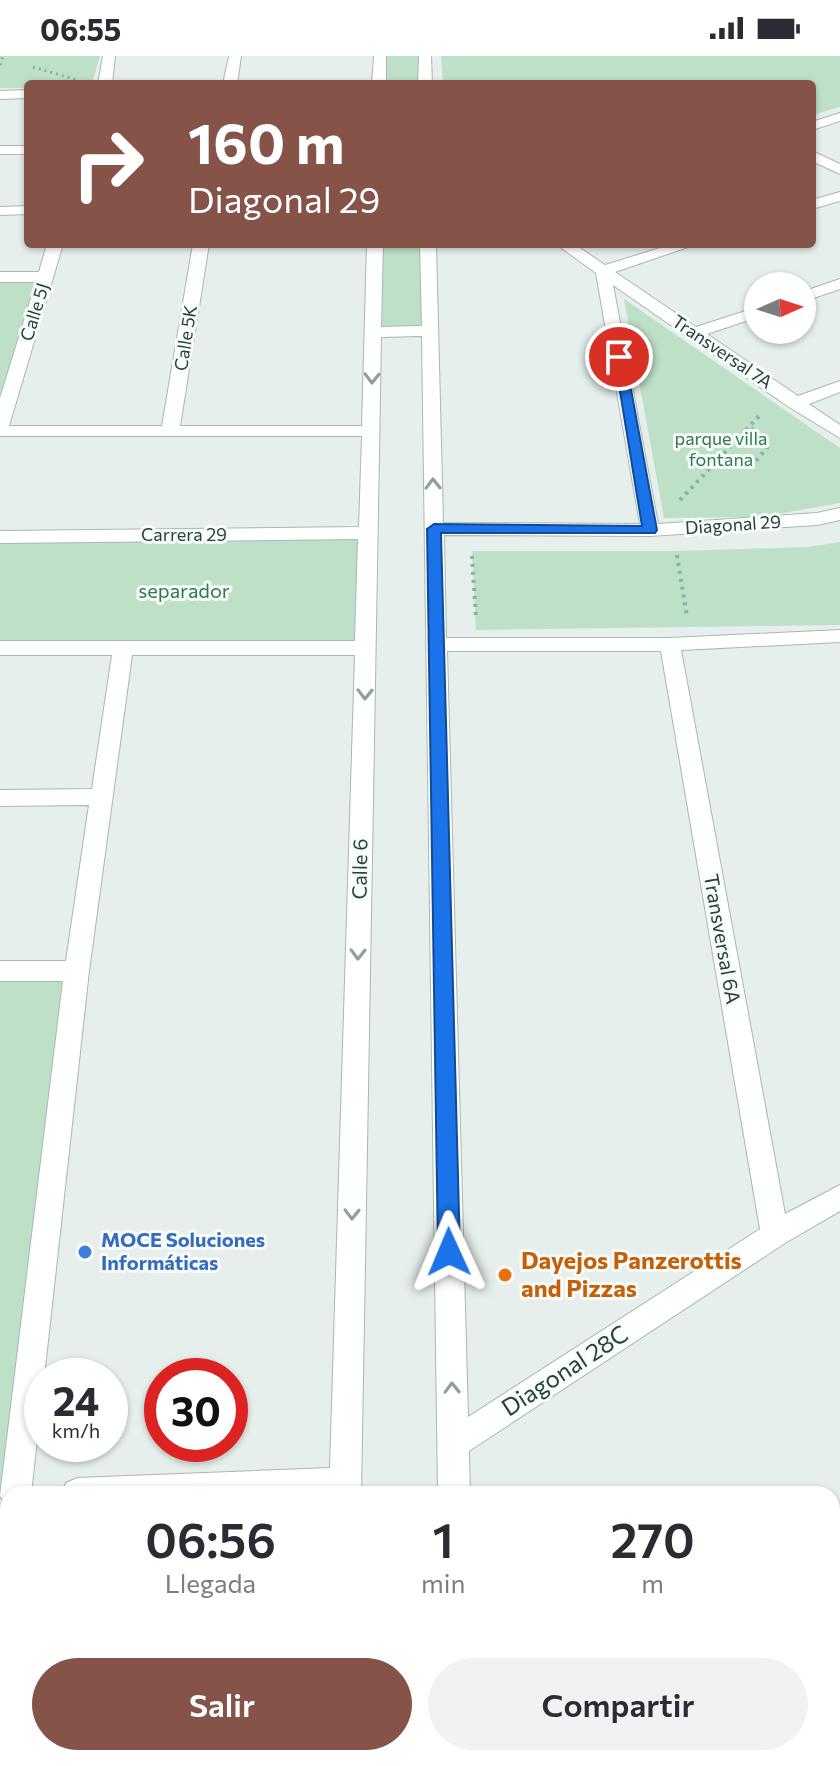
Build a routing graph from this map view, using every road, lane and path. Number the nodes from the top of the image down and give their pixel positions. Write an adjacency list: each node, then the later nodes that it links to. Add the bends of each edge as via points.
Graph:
1 (3, 56): 6 (path)
2 (109, 56): 7 (street)
3 (235, 56): 8 (street)
4 (380, 56): 9 (street)
5 (425, 56): 10 (street)
6 (0, 65)
7 (106, 80)
8 (231, 80)
9 (379, 80)
10 (425, 80)
11 (24, 94): 12 (street)
12 (0, 95)
13 (840, 117): 14 (street)
14 (816, 125)
15 (0, 150): 16 (street)
16 (24, 150)
17 (816, 157): 18 (street)
18 (840, 170)
19 (840, 196): 20 (street)
20 (816, 204)
21 (24, 210): 22 (street)
22 (0, 211)
23 (54, 248): 31 (street, Calle 5J)
24 (200, 248): 44 (street, Calle 5K)
25 (375, 248): 36 (street, Calle 6)
26 (428, 248): 35 (street)
27 (570, 248): 29 (street, Transversal 7A)
28 (676, 248): 29 (street)
29 (603, 271): 37 (street, Transversal 7A); 50 (street)
30 (0, 277): 31 (street)
31 (46, 277): 42 (street, Calle 5J)
32 (840, 284): 33 (street)
33 (816, 292)
34 (744, 317): 37 (street)
35 (430, 331): 36 (street); 49 (street, one-way to 35)
36 (373, 332): 43 (street, Calle 6, one-way to 43)
37 (694, 333): 39 (street, Transversal 7A)
38 (840, 386): 39 (street)
39 (795, 403): 45 (street, Transversal 7A)
40 (765, 410): 41 (path)
41 (749, 427): 46 (path); 46 (path, via 767,448 755,462 733,465)
42 (0, 429): 44 (street)
43 (371, 431): 44 (street); 51 (street, Calle 6)
44 (170, 432)
45 (840, 433)
46 (719, 459): 47 (path)
47 (673, 508)
48 (840, 514): 50 (street, Diagonal 29)
49 (434, 529): 50 (street, Diagonal 29); 58 (street)
50 (650, 530)
51 (368, 533): 52 (street, Carrera 29); 61 (street, Calle 6)
52 (0, 537)
53 (472, 551): 55 (path)
54 (676, 551): 57 (path)
55 (476, 630)
56 (840, 636): 57 (street)
57 (679, 637): 58 (street); 67 (street, Transversal 6A)
58 (437, 645): 68 (street, one-way to 58)
59 (123, 647): 60 (street); 61 (street); 62 (street)
60 (0, 648)
61 (366, 648): 70 (street, Calle 6, one-way to 70)
62 (101, 797): 63 (street); 65 (street)
63 (0, 798)
64 (0, 971): 65 (street)
65 (77, 971): 69 (street)
66 (840, 1197): 67 (street, Diagonal 28C)
67 (775, 1234): 68 (street, Diagonal 28C)
68 (453, 1444): 71 (street)
69 (16, 1486)
70 (345, 1486)
71 (454, 1486)

